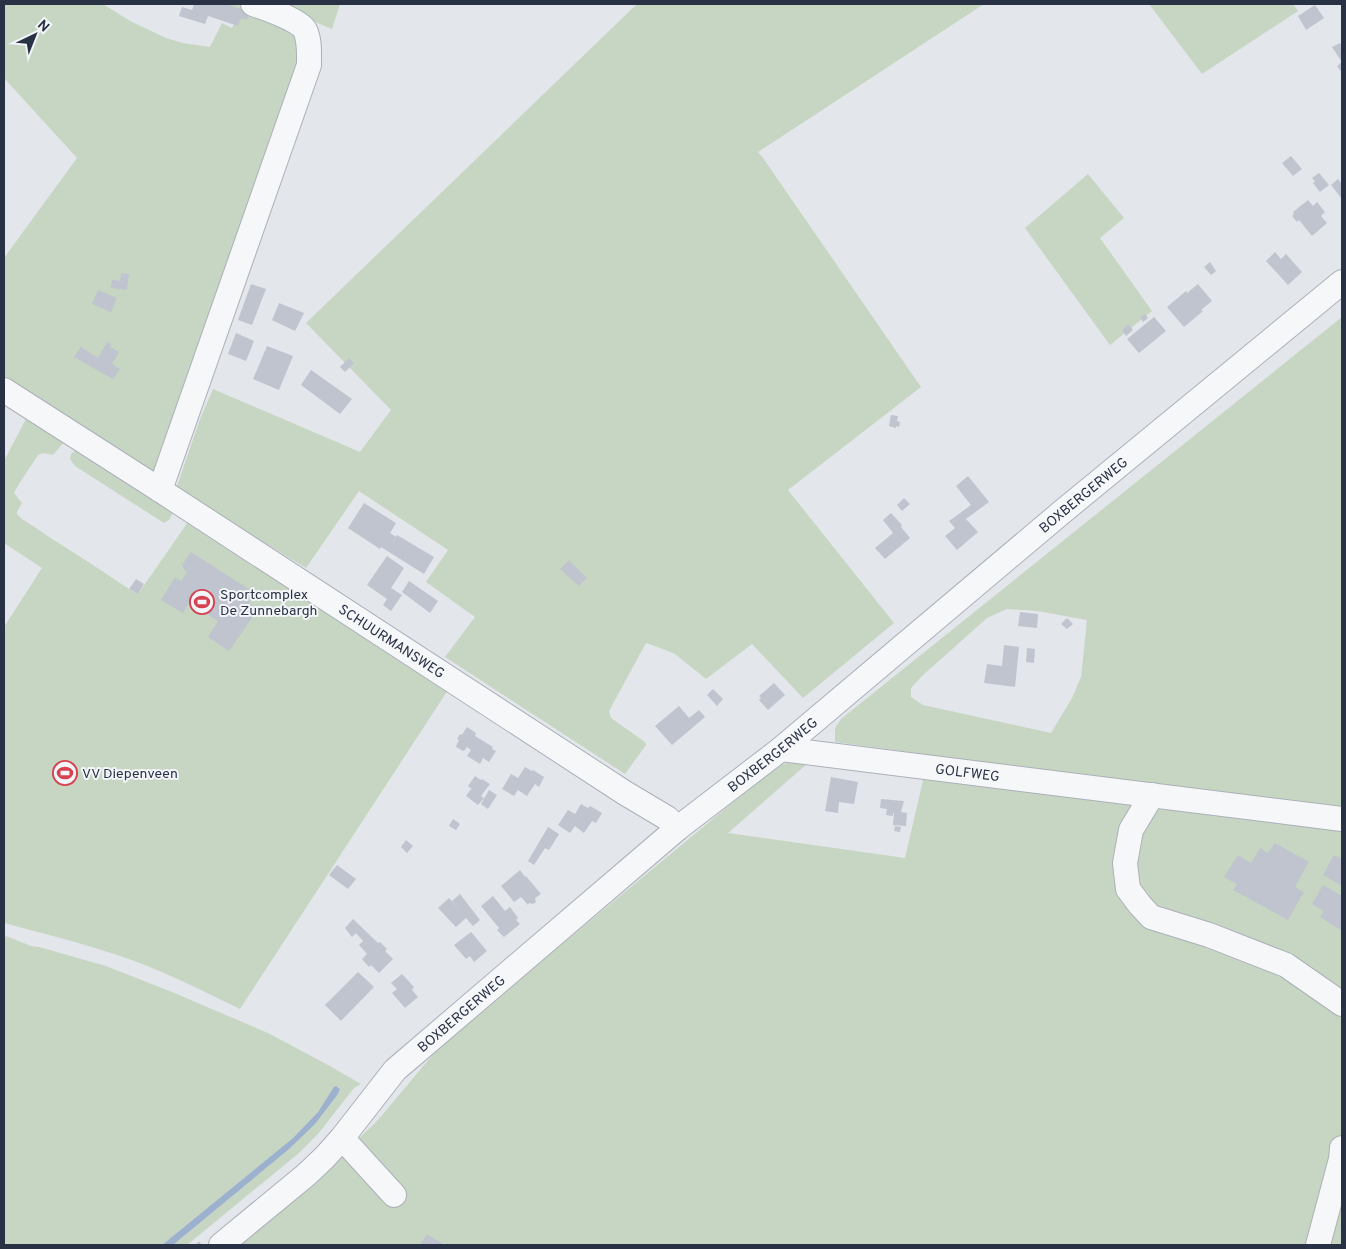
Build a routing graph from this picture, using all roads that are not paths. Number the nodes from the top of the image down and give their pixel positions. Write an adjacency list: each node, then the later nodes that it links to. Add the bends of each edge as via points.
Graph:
1 (253, 4): 4 (street, via 291,19 304,28 309,43 309,64)
2 (1342, 282): 5 (street, BOXBERGERWEG, via 1069,506)
3 (4, 390): 4 (street, SCHUURMANSWEG)
4 (160, 490): 8 (street, SCHUURMANSWEG)
5 (781, 749): 6 (street, GOLFWEG); 8 (street, BOXBERGERWEG)
6 (1152, 795): 7 (street, GOLFWEG); 9 (street, via 1131,830 1125,863 1128,889 1151,918 1209,935 1286,965)
7 (1339, 821)
8 (678, 828): 10 (street, BOXBERGERWEG, via 395,1070)
9 (1342, 1004)
10 (342, 1138): 12 (street); 13 (street, BOXBERGERWEG, via 306,1175)
11 (1342, 1148): 14 (street)
12 (394, 1195)
13 (221, 1245)
14 (1318, 1245)

